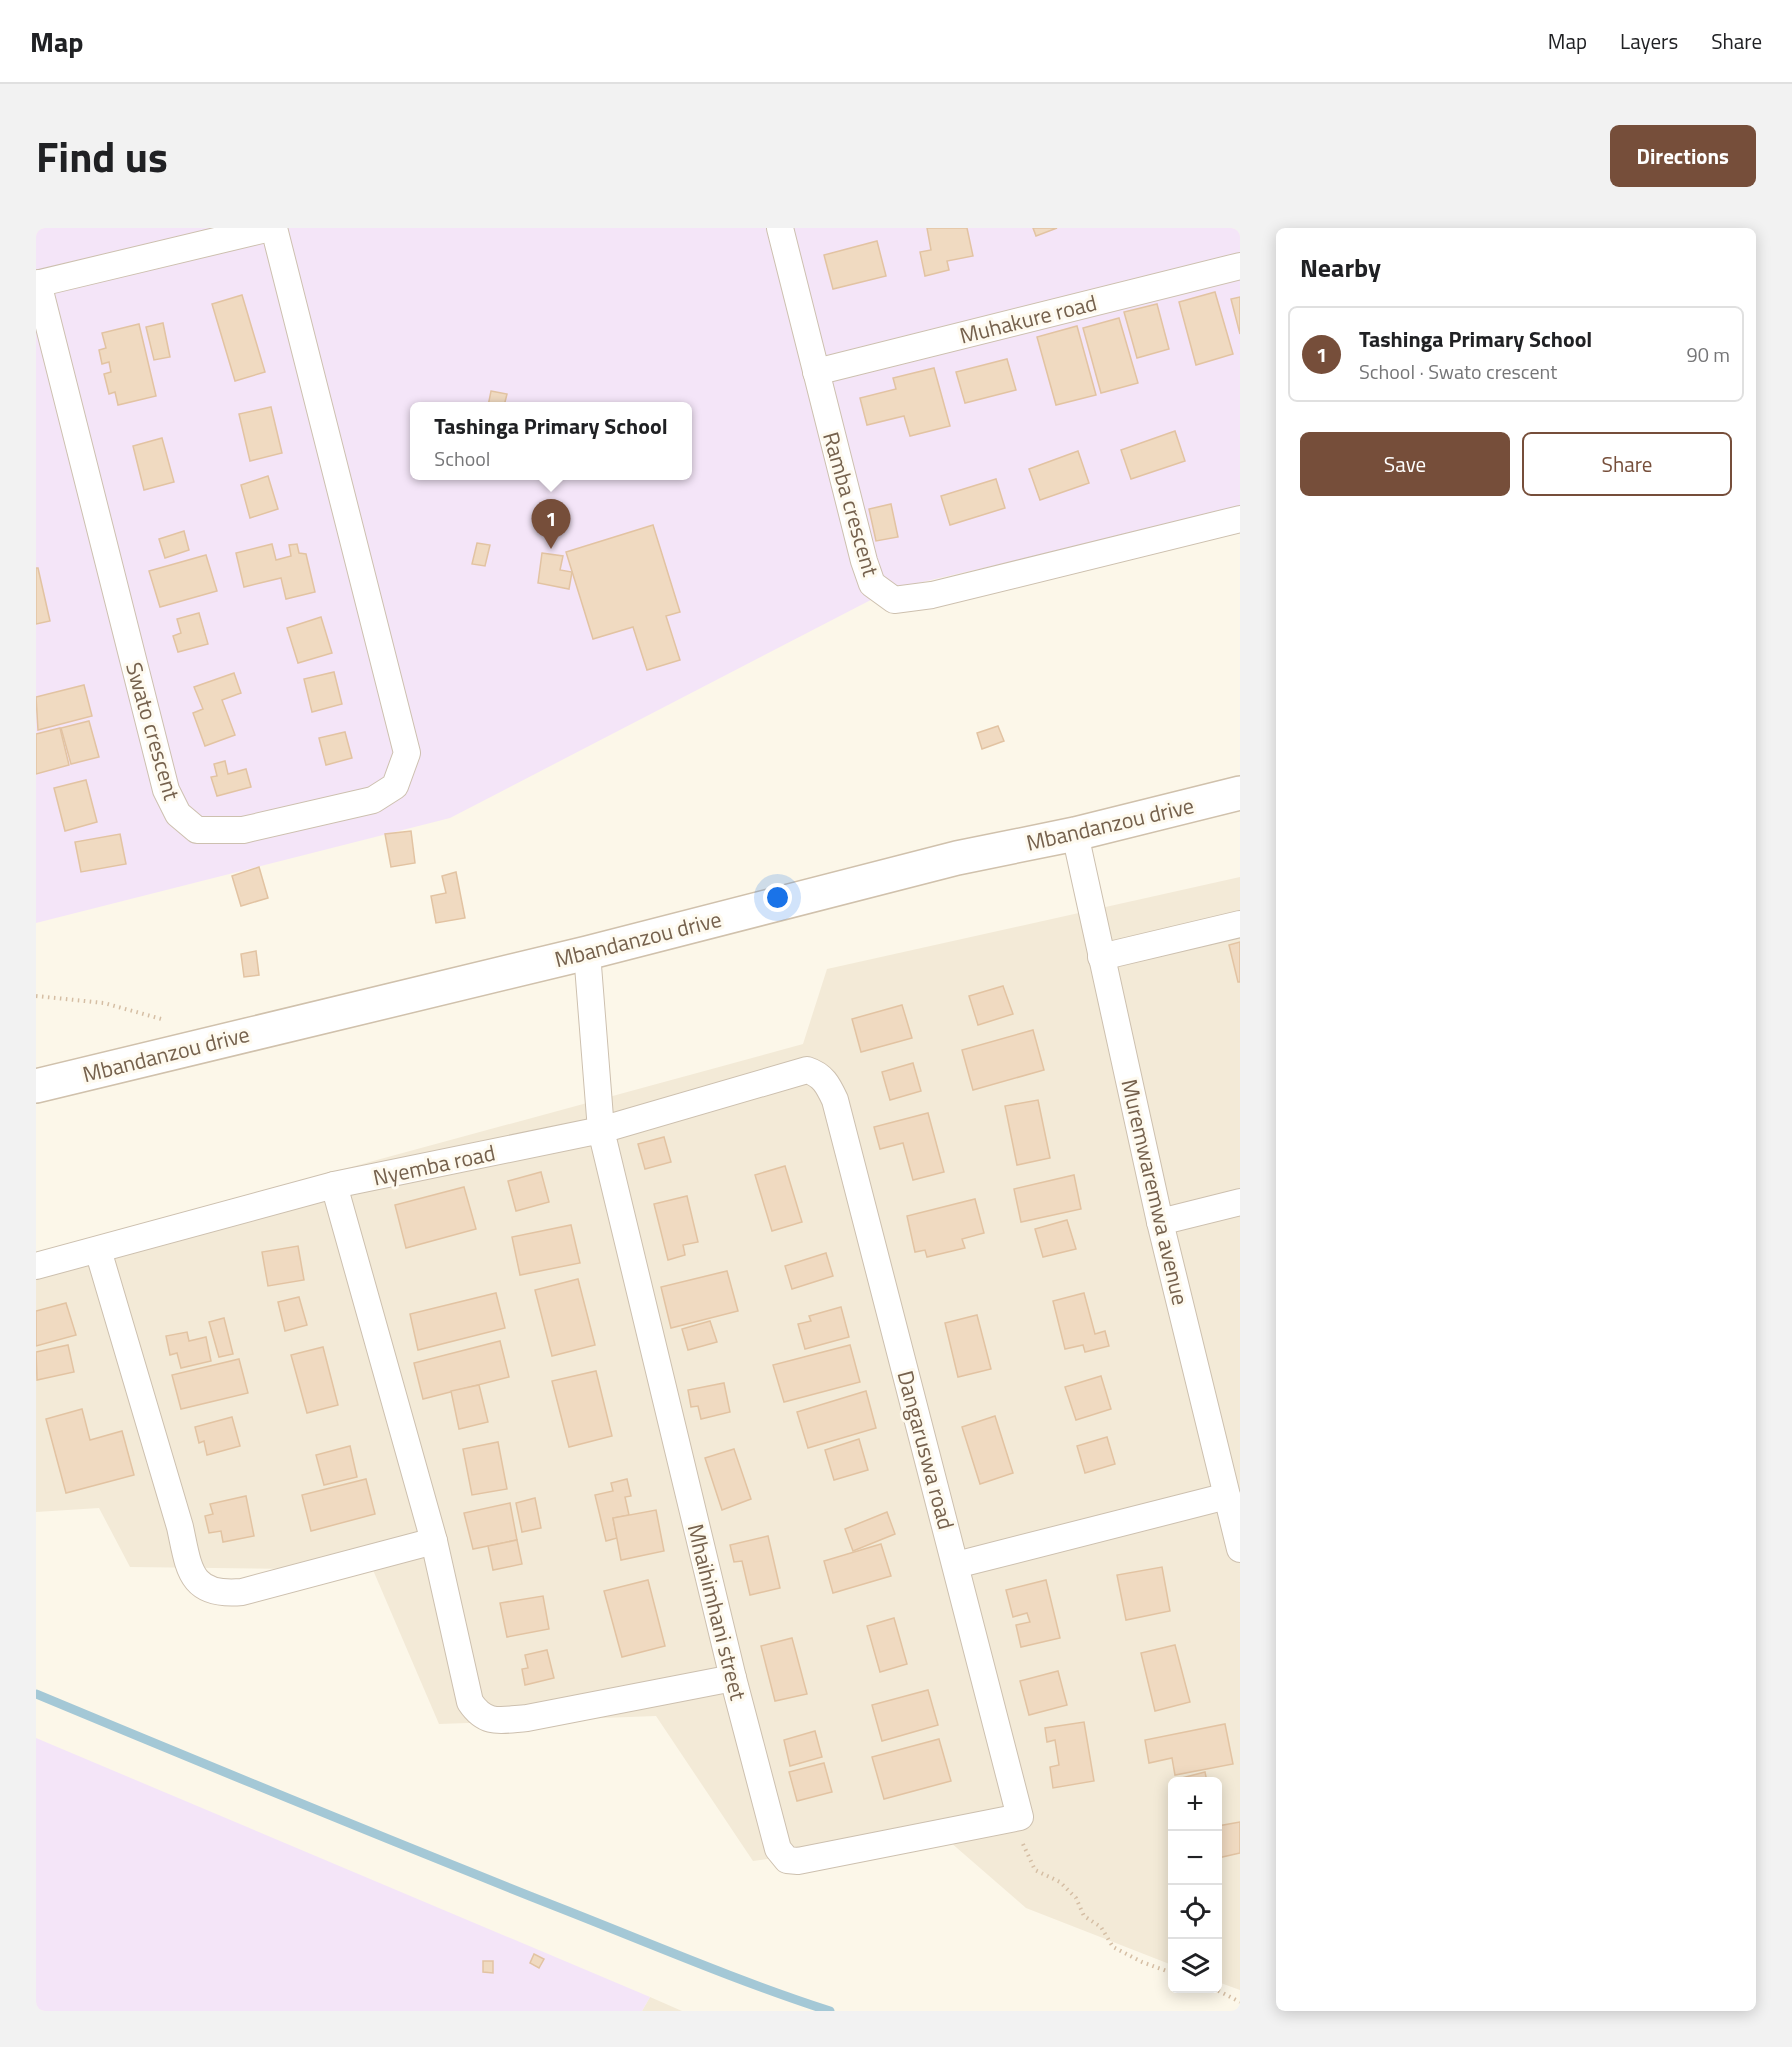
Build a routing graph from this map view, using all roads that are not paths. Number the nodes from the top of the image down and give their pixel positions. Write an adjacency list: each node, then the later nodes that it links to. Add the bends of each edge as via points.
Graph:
1 (272, 228): 4 (street); 4 (street, Swato crescent, via 407,753 395,786 373,800 243,830 197,830 178,814 166,790)
2 (780, 228): 5 (street, Ramba crescent)
3 (1240, 266): 5 (street, Muhakure road)
4 (37, 283)
5 (816, 372): 6 (street, Ramba crescent, via 864,561 872,584 894,600 932,595)
6 (1240, 519)
7 (1240, 793): 8 (street, Mbandanzou drive)
8 (1075, 834): 10 (street, Mbandanzou drive, via 957,858); 11 (street, Muremwaremwa avenue)
9 (1240, 924): 11 (street)
10 (587, 953): 13 (street, Mbandanzou drive); 14 (street, Mhaihimhani street)
11 (1101, 957): 17 (street, Muremwaremwa avenue)
12 (828, 1084): 14 (street, Nyemba road, via 817,1073 807,1070); 23 (street, Dangaruswa road)
13 (36, 1086)
14 (601, 1130): 15 (street, Nyemba road); 24 (street, Mhaihimhani street)
15 (334, 1185): 18 (street, Nyemba road); 21 (street)
16 (1240, 1202): 17 (street)
17 (1160, 1222): 20 (street, Muremwaremwa avenue)
18 (98, 1250): 19 (street, Nyemba road); 21 (street, via 187,1559 204,1587 223,1594 242,1592)
19 (36, 1266)
20 (1227, 1496): 22 (street, Muremwaremwa avenue); 23 (street)
21 (434, 1541): 24 (street, via 470,1702 478,1714 494,1720 527,1718)
22 (1240, 1549)
23 (956, 1565): 25 (street, Dangaruswa road)
24 (733, 1678): 25 (street, Mhaihimhani street, via 778,1849 787,1860 798,1862)
25 (1020, 1816)

